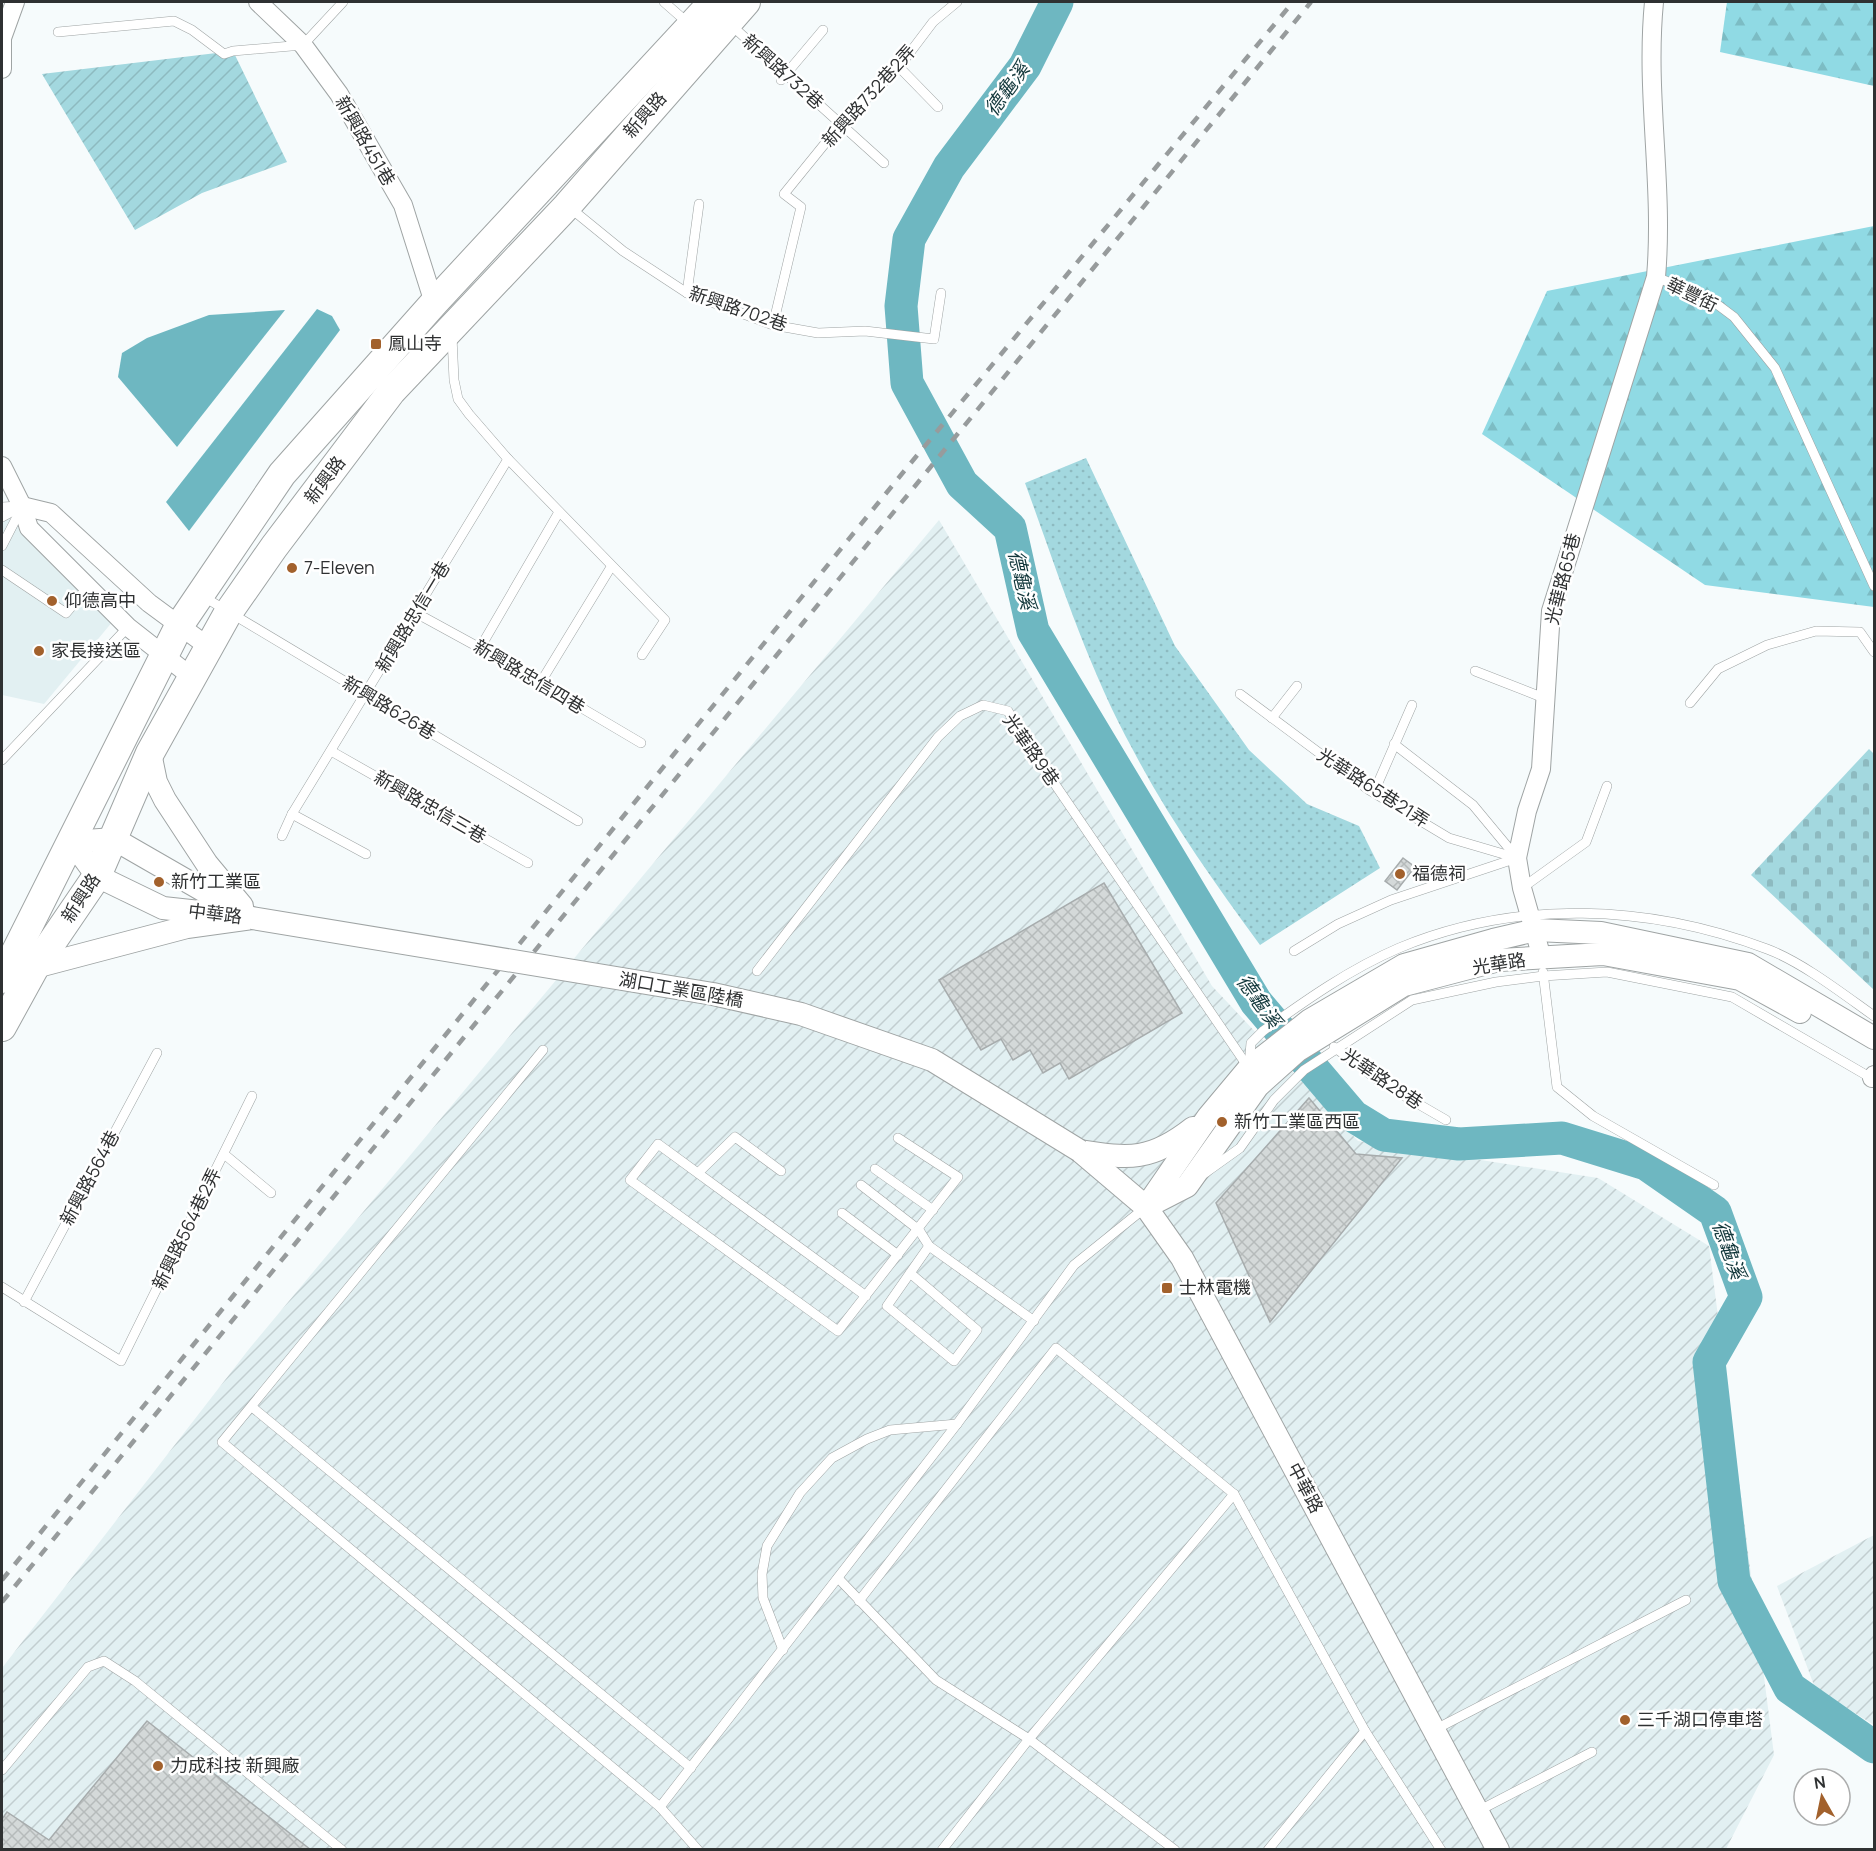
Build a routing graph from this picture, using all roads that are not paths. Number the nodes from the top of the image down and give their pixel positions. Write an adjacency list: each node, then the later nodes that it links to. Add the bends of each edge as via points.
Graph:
1 (15, 2): 13 (street, via 2,39)
2 (258, 2): 11 (street, 新興路451巷)
3 (343, 2): 11 (lane)
4 (664, 2): 8 (lane)
5 (957, 2): 12 (lane, 新興路732巷2弄, via 933,22)
6 (1654, 2): 20 (street, 華豐街, via 1650,42 1659,244)
7 (722, 9): 8 (main road, 新興路); 14 (lane, 新興路732巷); 19 (main road, 新興路)
8 (691, 26): 23 (main road, 新興路)
9 (823, 30): 14 (lane)
10 (58, 32): 11 (lane, via 174,21 224,54)
11 (303, 45): 23 (street, 新興路451巷, via 339,94 403,206)
12 (898, 67): 15 (lane); 16 (lane, 新興路732巷2弄)
13 (2, 69)
14 (783, 76): 16 (lane, 新興路732巷)
15 (939, 107)
16 (840, 125): 17 (lane, 新興路732巷); 24 (lane, 新興路732巷2弄, via 784,194 801,207)
17 (884, 163)
18 (699, 204): 21 (lane)
19 (567, 206): 21 (lane, 新興路702巷); 23 (main road, 新興路)
20 (1656, 277): 34 (lane, 華豐街, via 1710,299 1734,317 1775,368); 52 (street, 光華路65巷, via 1551,611)
21 (687, 293): 24 (lane, 新興路702巷)
22 (941, 293): 24 (lane, 新興路702巷, via 934,339 865,331 818,333)
23 (443, 314): 25 (lane, via 458,399); 36 (main road, 新興路, via 282,474); 37 (main road, 新興路, via 391,392)
24 (773, 325)
25 (508, 459): 29 (lane); 38 (lane, 新興路忠信一巷)
26 (2, 466): 28 (street)
27 (2, 507): 28 (lane)
28 (22, 507): 30 (lane); 31 (lane); 35 (street, via 28,528); 39 (street, via 51,513)
29 (559, 512): 32 (lane); 42 (lane)
30 (2, 516)
31 (2, 546)
32 (611, 567): 44 (lane, via 665,620); 48 (lane)
33 (2, 570): 35 (lane, via 66,613)
34 (1875, 586)
35 (88, 587): 40 (street)
36 (200, 595): 37 (lane, 新興路626巷); 39 (main road, 新興路)
37 (228, 613): 41 (main road, 新興路); 51 (lane, 新興路626巷)
38 (416, 613): 42 (lane, 新興路忠信四巷); 51 (lane, 新興路忠信一巷)
39 (179, 626): 41 (street); 45 (main road, 新興路)
40 (128, 627): 45 (street); 60 (lane)
41 (210, 648): 47 (main road, 新興路)
42 (480, 648): 48 (lane, 新興路忠信四巷)
43 (1875, 652): 53 (lane, via 1860,632 1816,631 1767,645 1718,669)
44 (642, 655)
45 (163, 656): 47 (street); 67 (main road, 新興路)
46 (1474, 671): 52 (lane)
47 (193, 678): 59 (main road, 新興路)
48 (539, 684): 56 (lane, 新興路忠信四巷)
49 (1297, 686): 55 (lane)
50 (1240, 694): 55 (lane, 光華路65巷21弄)
51 (366, 695): 58 (lane, 新興路忠信一巷); 64 (lane, 新興路626巷)
52 (1544, 698): 69 (street, 光華路65巷, via 1541,770)
53 (1690, 703)
54 (1412, 705): 57 (lane)
55 (1272, 718): 62 (lane, 光華路65巷21弄)
56 (641, 743)
57 (1394, 744): 62 (lane); 69 (lane, via 1473,805)
58 (331, 751): 63 (lane, 新興路忠信一巷); 70 (lane, 新興路忠信三巷)
59 (150, 753): 66 (main road, 新興路); 73 (street, via 156,782 165,800 207,864)
60 (2, 760)
61 (1607, 786): 72 (lane, via 1586,842)
62 (1374, 792): 69 (lane, 光華路65巷21弄, via 1449,838)
63 (292, 814): 65 (lane, 新興路忠信一巷); 68 (lane)
64 (578, 821)
65 (282, 836)
66 (114, 838): 67 (street); 71 (main road, 新興路); 73 (street, 中華路)
67 (72, 842): 71 (street, 中華路); 79 (main road, 新興路)
68 (366, 854)
69 (1517, 858): 72 (street, 光華路65巷); 75 (lane, via 1392,900 1338,924)
70 (528, 863)
71 (97, 876): 73 (street, 中華路, via 163,908); 76 (main road, 新興路)
72 (1522, 888): 74 (street, 光華路65巷)
73 (252, 918): 76 (street, via 187,927); 94 (street, 湖口工業區陸橋, bridge, via 713,994 801,1014 932,1060)
74 (1533, 923): 77 (street, 光華路65巷); 80 (lane, 光華路, via 1610,912 1676,923 1768,950); 82 (street, 光華路, via 1404,965); 83 (street, 光華路, via 1748,964)
75 (1294, 951)
76 (35, 967): 81 (main road, 新興路)
77 (1543, 967): 82 (street, 光華路, via 1499,960 1404,985); 87 (street, 光華路, via 1603,954 1740,979); 89 (lane, 光華路, via 1607,972 1732,997); 100 (lane, via 1557,1087 1593,1116)
78 (757, 971): 88 (lane, 光華路9巷, via 938,736 960,716 983,705 1008,711)
79 (2, 979)
80 (1875, 1016)
81 (2, 1028)
82 (1317, 1035): 85 (street, 光華路); 85 (lane, 光華路); 92 (lane, 光華路28巷, via 1382,1083)
83 (1875, 1038)
84 (543, 1050): 113 (lane)
85 (1284, 1051): 88 (street, 光華路); 102 (street, 光華路, via 1187,1186)
86 (157, 1053): 111 (lane, 新興路564巷)
87 (1875, 1053)
88 (1249, 1068): 91 (street, 光華路)
89 (1874, 1078)
90 (252, 1096): 95 (lane, 新興路564巷2弄)
91 (1208, 1117): 94 (street, via 1160,1151 1118,1157); 102 (street, 光華路)
92 (1446, 1120)
93 (898, 1138): 103 (lane, via 958,1177)
94 (1080, 1151): 102 (street, 中華路)
95 (224, 1154): 101 (lane); 111 (lane, 新興路564巷2弄, via 121,1361)
96 (875, 1169): 103 (lane)
97 (781, 1171): 98 (lane, via 735,1137)
98 (698, 1173): 110 (lane); 110 (lane, via 658,1144 630,1180 838,1331)
99 (861, 1185): 105 (lane)
100 (1714, 1185)
101 (271, 1193)
102 (1146, 1207): 112 (lane, via 1074,1265); 120 (street, 中華路, via 1182,1258)
103 (933, 1210): 105 (lane)
104 (842, 1213): 107 (lane)
105 (919, 1230): 106 (lane); 107 (lane)
106 (929, 1246): 108 (lane); 112 (lane)
107 (898, 1254): 110 (lane)
108 (910, 1273): 108 (lane, via 887,1306 954,1361 977,1330)
109 (2, 1287): 111 (lane)
110 (866, 1296)
111 (24, 1302)
112 (1034, 1322): 114 (lane)
113 (252, 1407): 124 (lane); 126 (lane, via 222,1442)
114 (957, 1424): 116 (lane); 119 (lane, via 890,1430 867,1439 832,1458 800,1493 767,1546 762,1574 763,1598)
115 (1234, 1494): 118 (lane, via 1056,1348); 121 (lane); 122 (lane)
116 (838, 1578): 118 (lane); 119 (lane)
117 (1686, 1600): 120 (lane)
118 (859, 1601): 122 (lane, via 936,1680)
119 (783, 1650): 124 (lane)
120 (1434, 1730): 127 (street, 中華路)
121 (1365, 1731): 132 (lane); 133 (lane)
122 (1029, 1739): 130 (lane); 131 (lane)
123 (1592, 1752): 127 (lane)
124 (691, 1768): 126 (lane)
125 (2, 1770): 128 (lane, via 88,1667 104,1661 135,1681)
126 (660, 1807): 129 (lane)
127 (1478, 1812): 134 (street, 中華路)
128 (342, 1850)
129 (698, 1850)
130 (942, 1850)
131 (1175, 1850)
132 (1268, 1850)
133 (1441, 1850)
134 (1498, 1850)

